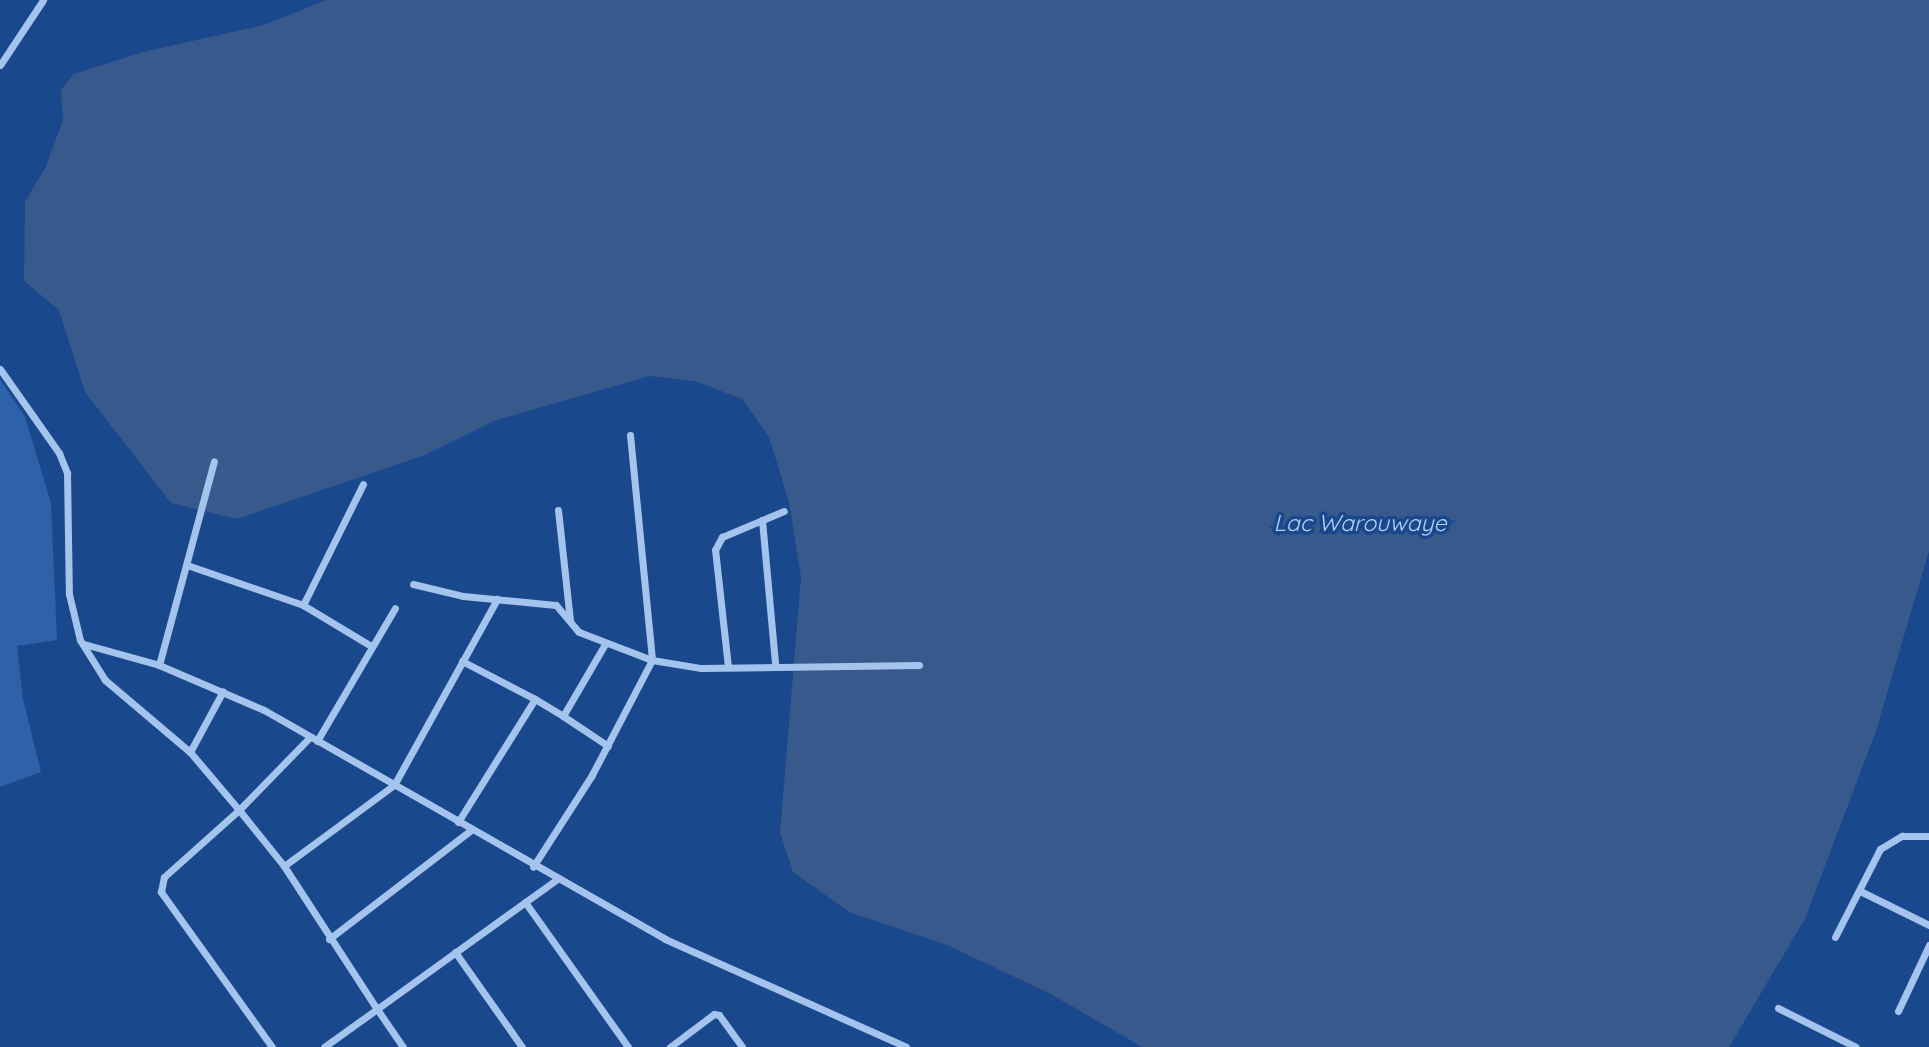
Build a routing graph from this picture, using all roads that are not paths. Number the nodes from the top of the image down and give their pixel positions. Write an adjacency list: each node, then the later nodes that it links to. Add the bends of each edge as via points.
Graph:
1 (43, 0): 2 (street)
2 (0, 65)
3 (0, 369): 16 (street, via 59,453 67,473 69,594)
4 (629, 435): 19 (street)
5 (214, 461): 10 (street)
6 (363, 484): 13 (street)
7 (558, 510): 15 (street)
8 (784, 511): 9 (street)
9 (762, 520): 21 (street); 24 (street, via 722,537 715,550)
10 (187, 565): 13 (street); 22 (street)
11 (413, 584): 12 (street)
12 (497, 599): 15 (street, via 555,605); 20 (street)
13 (303, 605): 18 (street)
14 (395, 608): 18 (street)
15 (570, 622): 17 (street)
16 (84, 644): 22 (street); 30 (street, via 105,680)
17 (605, 644): 19 (street); 27 (street)
18 (371, 646): 28 (street)
19 (652, 660): 24 (street); 29 (street)
20 (462, 661): 26 (street); 31 (street)
21 (775, 664): 23 (street); 24 (street)
22 (159, 665): 25 (street)
23 (919, 666)
24 (728, 667)
25 (223, 691): 28 (street); 30 (street)
26 (534, 699): 27 (street); 33 (street)
27 (563, 716): 29 (street)
28 (313, 739): 31 (street); 32 (street)
29 (608, 746): 37 (street)
30 (190, 752): 32 (street)
31 (394, 785): 33 (street); 36 (street)
32 (239, 810): 36 (street); 50 (street, via 164,877 161,892)
33 (458, 822): 34 (street)
34 (470, 831): 37 (street); 43 (street)
35 (1929, 836): 39 (street, via 1902,836 1880,849)
36 (284, 866): 43 (street)
37 (533, 867): 38 (street)
38 (556, 880): 40 (street); 57 (street, via 665,939)
39 (1860, 891): 41 (street); 42 (street)
40 (524, 902): 45 (street); 49 (street)
41 (1929, 925)
42 (1835, 937)
43 (329, 939): 47 (street)
44 (1929, 945): 48 (street)
45 (455, 952): 47 (street); 53 (street)
46 (1778, 1008): 58 (street)
47 (377, 1009): 51 (street); 52 (street)
48 (1898, 1011)
49 (626, 1044): 54 (street)
50 (272, 1047)
51 (324, 1047)
52 (403, 1047)
53 (523, 1047)
54 (615, 1047)
55 (670, 1047): 56 (street, via 714,1014)
56 (742, 1047)
57 (906, 1047)
58 (1856, 1047)

